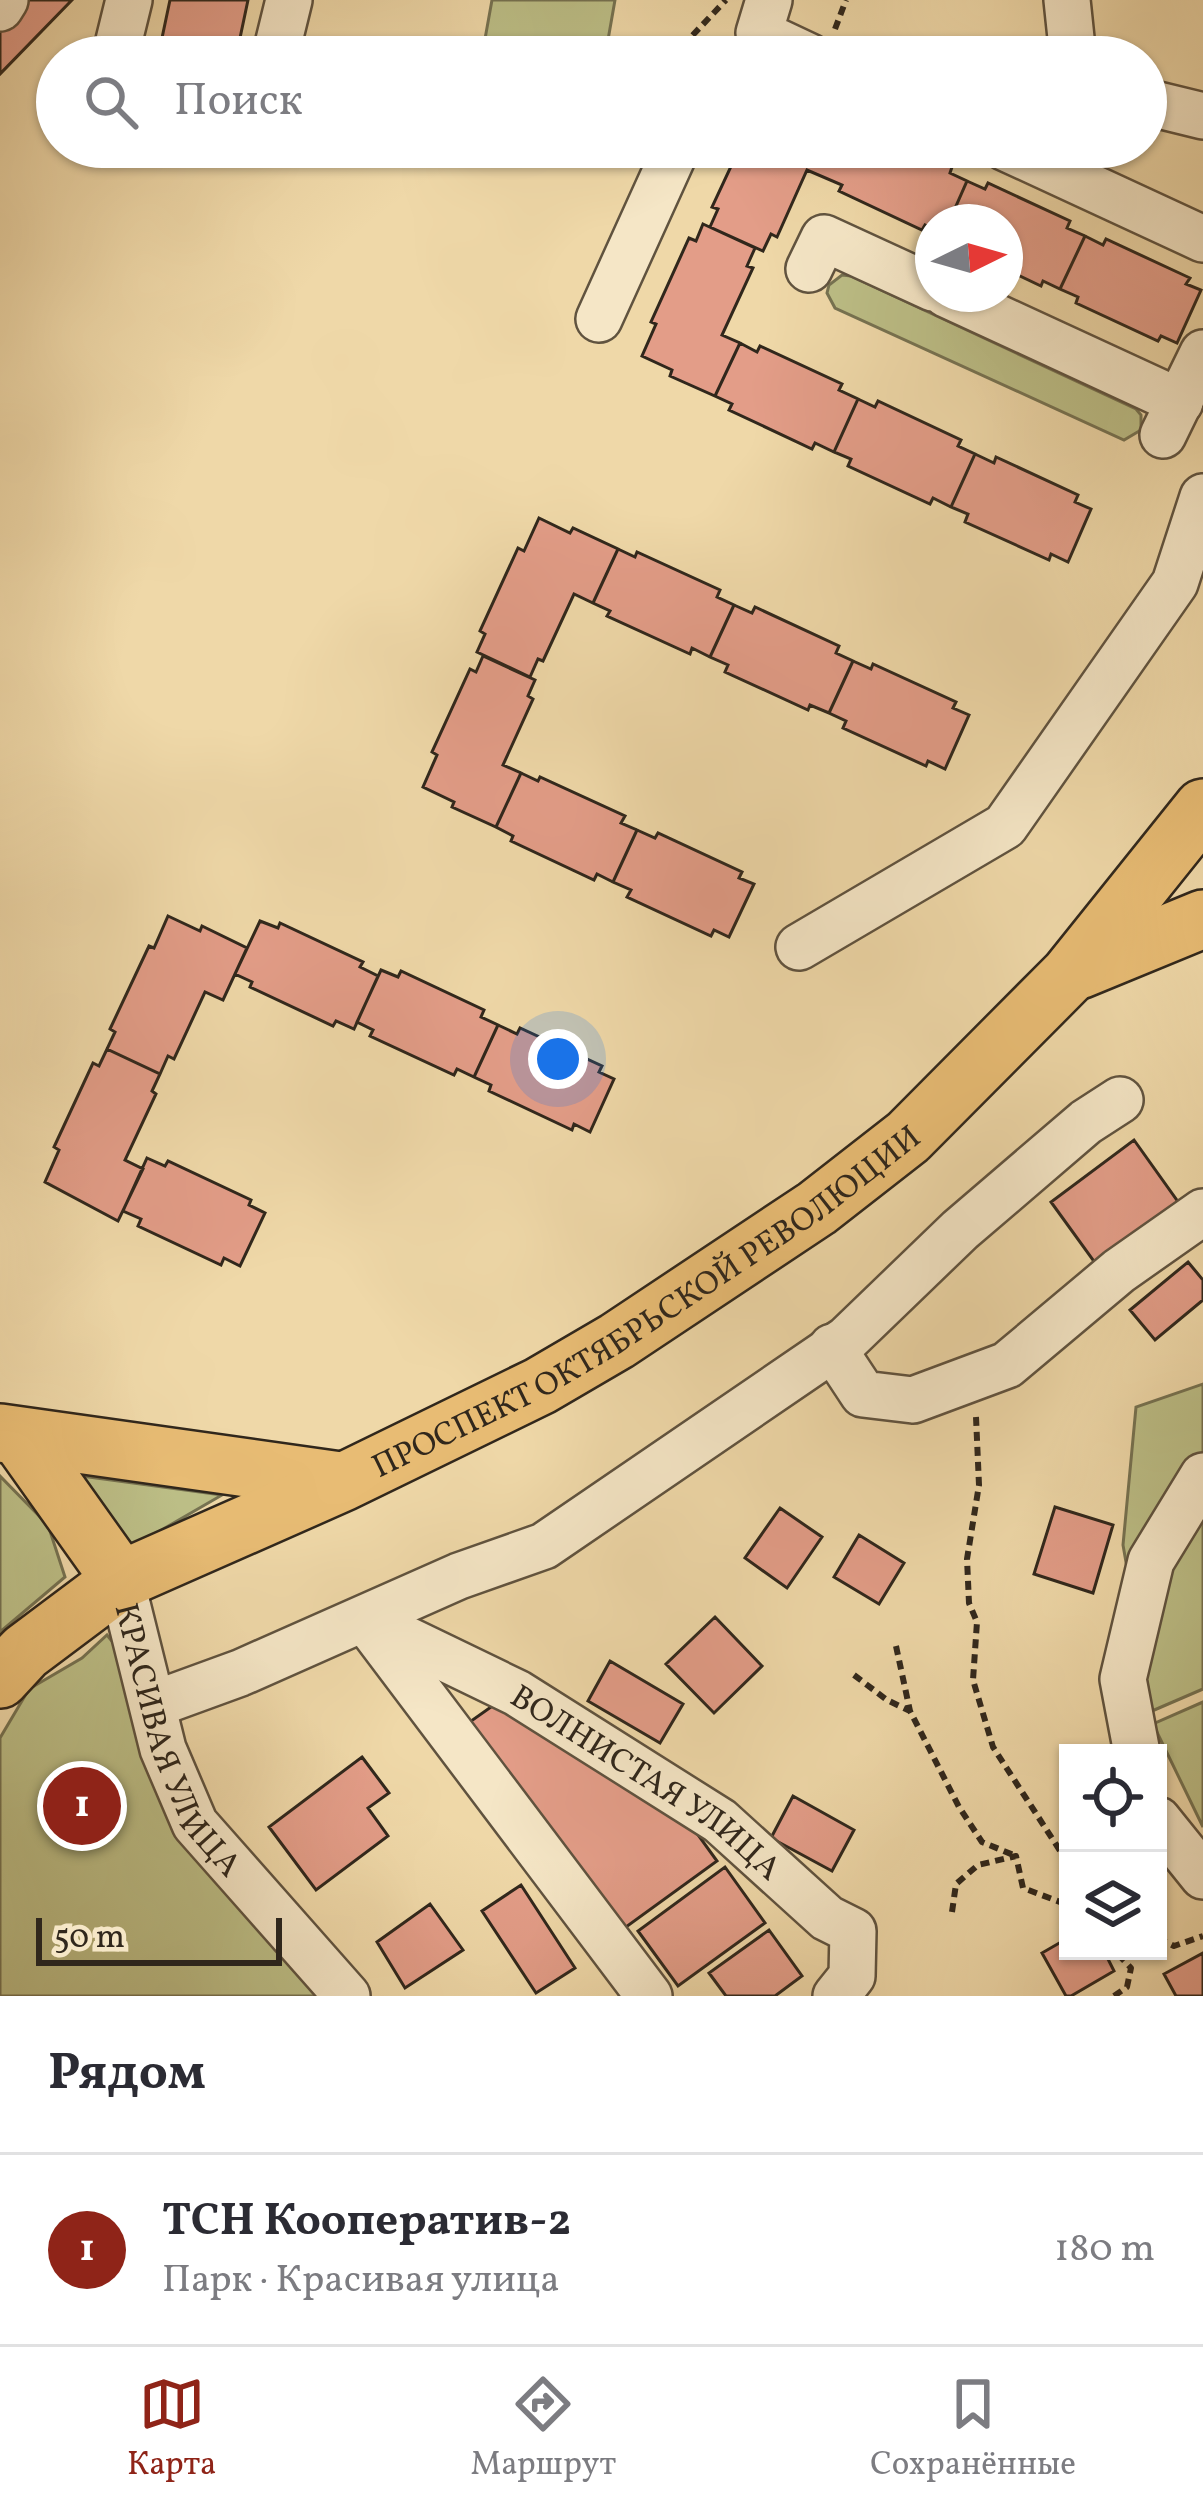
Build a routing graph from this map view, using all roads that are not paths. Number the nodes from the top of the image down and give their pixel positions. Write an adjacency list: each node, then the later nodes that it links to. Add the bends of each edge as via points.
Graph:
1 (5, 0): 5 (street)
2 (129, 0): 6 (street)
3 (289, 0): 7 (street)
4 (1067, 0): 8 (street)
5 (0, 8)
6 (120, 36)
7 (280, 36)
8 (1071, 36)
9 (1167, 107): 10 (street)
10 (1203, 116)
11 (668, 168): 17 (street)
12 (1049, 168): 13 (street)
13 (1203, 239)
14 (809, 269): 15 (street, via 824,238)
15 (915, 280)
16 (979, 312): 18 (street, via 1172,418)
17 (599, 320)
18 (1203, 353)
19 (1203, 497): 24 (street, via 1175,583 1005,826)
20 (1203, 808): 21 (main road, ПРОСПЕКТ ОКТЯБРЬСКОЙ РЕВОЛЮЦИИ)
21 (1146, 880): 22 (main road, via 1177,901); 25 (main road, ПРОСПЕКТ ОКТЯБРЬСКОЙ РЕВОЛЮЦИИ)
22 (1203, 905)
23 (1203, 919): 25 (main road)
24 (799, 947)
25 (1070, 974): 31 (main road, ПРОСПЕКТ ОКТЯБРЬСКОЙ РЕВОЛЮЦИИ, via 908,1137 818,1208 540,1386)
26 (1120, 1100): 28 (street)
27 (1203, 1212): 28 (street, via 1007,1365 913,1400 863,1394)
28 (832, 1347): 33 (street, via 544,1546)
29 (10, 1435): 31 (main road); 32 (main road)
30 (1203, 1475): 37 (street, via 1151,1561 1123,1678)
31 (343, 1481): 32 (main road, ПРОСПЕКТ ОКТЯБРЬСКОЙ РЕВОЛЮЦИИ)
32 (121, 1580): 34 (main road, ПРОСПЕКТ ОКТЯБРЬСКОЙ РЕВОЛЮЦИИ); 35 (street, КРАСИВАЯ УЛИЦА); 36 (main road)
33 (364, 1619): 35 (street); 41 (street); 42 (street, ВОЛНИСТАЯ УЛИЦА, via 517,1693 720,1821 816,1909 853,1931 852,1976)
34 (0, 1679)
35 (155, 1704): 40 (street, КРАСИВАЯ УЛИЦА, via 195,1824)
36 (0, 1718)
37 (1135, 1744)
38 (1167, 1831): 39 (street)
39 (1203, 1876)
40 (346, 1996)
41 (649, 1996)
42 (836, 1996)

